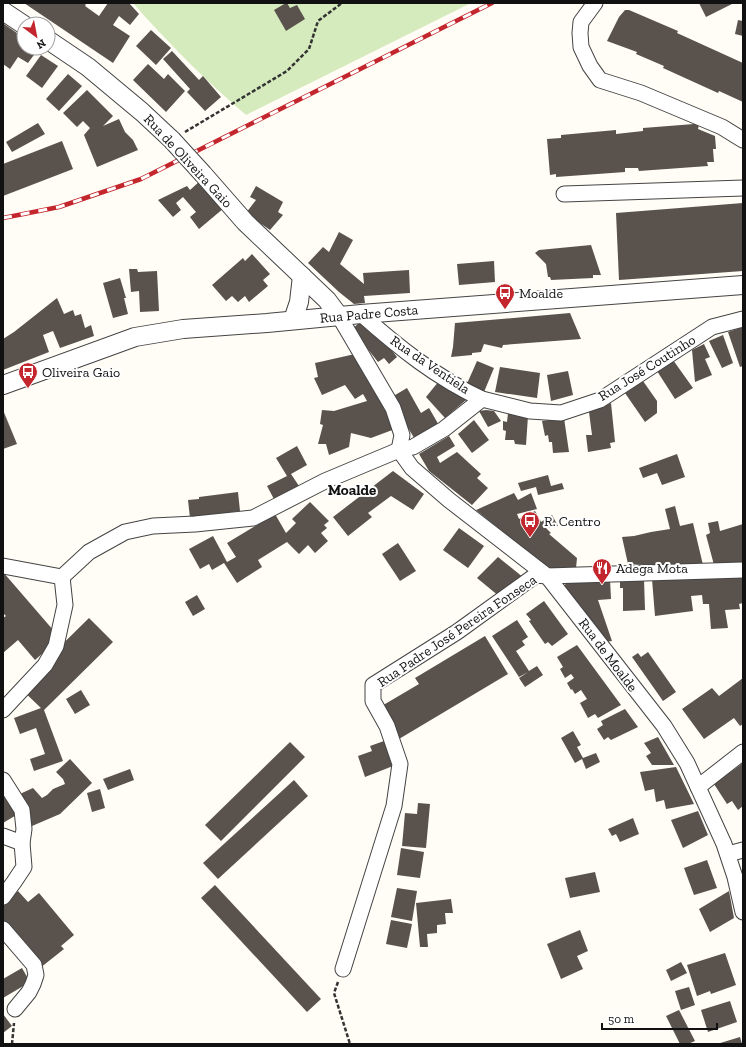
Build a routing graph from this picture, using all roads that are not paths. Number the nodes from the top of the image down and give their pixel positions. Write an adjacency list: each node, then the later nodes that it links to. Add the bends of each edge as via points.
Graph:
1 (595, 3): 5 (street, via 581,22 580,33 581,47 600,80 641,93 709,121)
2 (3, 11): 3 (street)
3 (16, 20)
4 (56, 45): 8 (street, Rua de Oliveira Gaio, bridge, via 88,67 172,140 245,222)
5 (743, 140)
6 (743, 188): 7 (street)
7 (564, 194)
8 (302, 276): 11 (street, Rua de Oliveira Gaio, via 328,300); 13 (street, via 299,302)
9 (743, 285): 10 (street, Rua Padre Costa)
10 (361, 314): 11 (street, Rua Padre Costa); 15 (street, Rua da Ventiela, via 418,361)
11 (338, 316): 13 (street, Rua Padre Costa); 16 (street, Rua de Oliveira Gaio, via 393,408 402,435)
12 (743, 319): 15 (street, Rua José Coutinho, via 712,327 600,400 561,413 530,411)
13 (293, 320): 14 (street, Rua Padre Costa, via 183,329 135,337)
14 (3, 385)
15 (482, 399): 16 (street, via 432,436 413,447)
16 (399, 450): 19 (street, Rua de Moalde, via 412,468 449,500); 20 (street, via 325,481 253,518 153,526 125,532 89,552)
17 (3, 566): 20 (street)
18 (743, 570): 19 (street)
19 (547, 576): 24 (street, Rua de Moalde, via 664,726 687,762); 32 (street, Rua Padre José Pereira Fonseca, via 536,574 457,632 373,685 373,701 387,726 400,764 394,806)
20 (62, 577): 21 (street, via 66,605 56,646 45,665)
21 (3, 710)
22 (743, 752): 24 (street)
23 (3, 780): 26 (street, via 22,810)
24 (698, 786): 28 (street, Rua de Moalde)
25 (3, 836): 26 (street)
26 (22, 843): 29 (street, via 24,867)
27 (743, 850): 28 (street)
28 (728, 854): 30 (street, Rua de Moalde)
29 (3, 896)
30 (743, 912)
31 (3, 929): 33 (street, via 34,965 36,975 29,992)
32 (343, 969)
33 (15, 1009)

